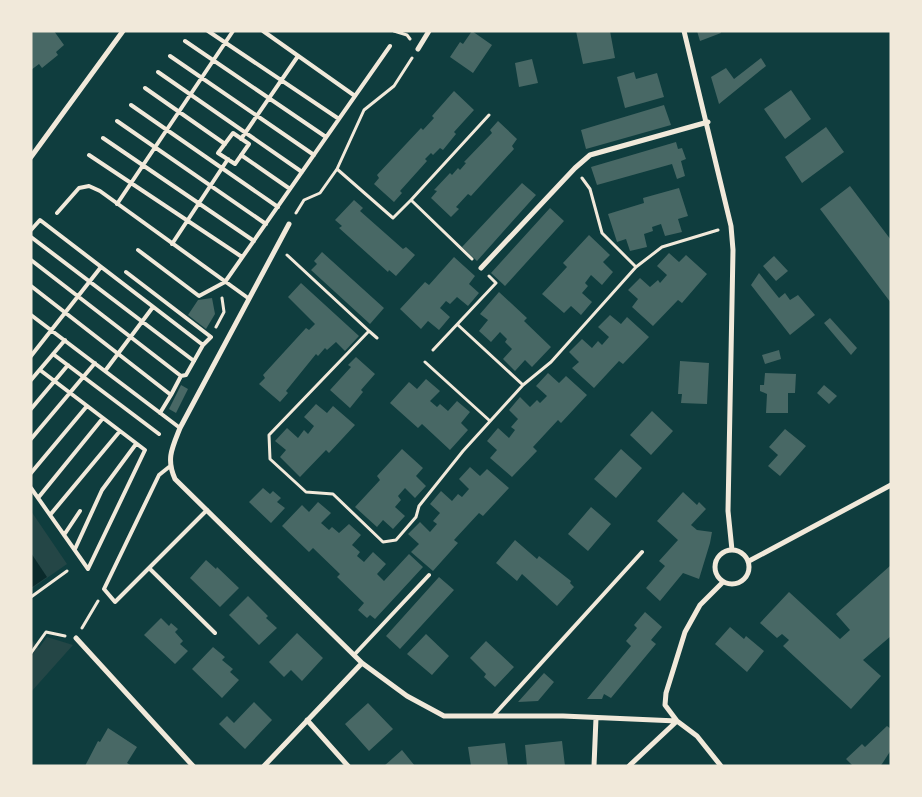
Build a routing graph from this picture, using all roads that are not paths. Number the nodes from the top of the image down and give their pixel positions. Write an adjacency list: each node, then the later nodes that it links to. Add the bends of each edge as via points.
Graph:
1 (123, 31): 37 (street)
2 (208, 31): 8 (lane)
3 (233, 31): 8 (lane)
4 (263, 31): 12 (lane)
5 (429, 31): 10 (street)
6 (684, 31): 26 (street)
7 (185, 40): 13 (lane)
8 (225, 43): 13 (lane); 16 (lane)
9 (390, 46): 19 (lane)
10 (418, 49)
11 (170, 56): 15 (lane)
12 (298, 56): 16 (lane); 19 (lane)
13 (213, 60): 15 (lane); 20 (lane)
14 (158, 72): 18 (lane)
15 (202, 78): 18 (lane); 23 (lane)
16 (282, 81): 20 (lane); 24 (lane)
17 (146, 88): 22 (lane)
18 (190, 94): 22 (lane); 28 (lane)
19 (355, 96): 24 (lane)
20 (269, 98): 23 (lane); 29 (lane)
21 (131, 105): 27 (lane)
22 (179, 111): 27 (lane); 32 (lane)
23 (258, 116): 28 (lane); 34 (lane)
24 (339, 119): 29 (lane)
25 (117, 121): 33 (lane)
26 (708, 122): 60 (street, via 590,155); 108 (street, via 731,226 733,250 728,511)
27 (166, 130): 33 (lane); 40 (lane)
28 (246, 133): 31 (lane); 41 (lane)
29 (326, 137): 34 (lane)
30 (103, 138): 39 (lane)
31 (241, 138): 32 (lane, via 233,132); 36 (lane, via 249,144)
32 (225, 144): 38 (lane, via 218,153)
33 (155, 147): 39 (lane); 43 (lane)
34 (314, 154): 41 (lane)
35 (89, 155): 42 (lane)
36 (241, 155): 38 (lane, via 235,164); 44 (lane)
37 (31, 157)
38 (228, 159): 40 (lane)
39 (143, 165): 42 (lane); 46 (lane)
40 (222, 168): 43 (lane); 47 (lane)
41 (302, 172): 44 (lane)
42 (131, 183): 45 (lane); 49 (lane)
43 (210, 186): 46 (lane); 50 (lane)
44 (290, 189): 47 (lane)
45 (117, 204): 48 (lane, via 89,186 79,188); 55 (lane)
46 (199, 204): 49 (lane); 54 (lane)
47 (278, 207): 50 (lane)
48 (57, 213)
49 (188, 221): 55 (lane); 57 (lane)
50 (266, 224): 54 (lane)
51 (289, 224): 66 (street)
52 (31, 230): 59 (lane, via 40,220)
53 (31, 236): 62 (lane)
54 (254, 241): 57 (lane)
55 (172, 244): 63 (lane)
56 (138, 250): 63 (lane, via 199,296)
57 (242, 258): 63 (lane)
58 (31, 260): 65 (lane)
59 (101, 267): 62 (lane); 67 (lane)
60 (481, 268)
61 (126, 272): 74 (lane, via 211,337)
62 (90, 281): 65 (lane); 70 (lane)
63 (225, 282): 66 (lane)
64 (31, 286): 68 (lane)
65 (78, 297): 68 (lane); 72 (lane)
66 (248, 298): 93 (street)
67 (154, 307): 70 (lane); 74 (lane)
68 (66, 313): 71 (lane); 75 (lane)
69 (32, 317): 71 (lane)
70 (142, 321): 72 (lane); 78 (lane)
71 (53, 331): 73 (lane); 77 (lane)
72 (130, 337): 75 (lane); 83 (lane)
73 (65, 340): 76 (lane); 79 (lane)
74 (203, 345): 78 (lane)
75 (118, 353): 82 (lane); 88 (lane)
76 (53, 354): 80 (lane); 81 (lane)
77 (31, 356)
78 (194, 361): 83 (lane, via 186,375)
79 (95, 363): 82 (lane); 84 (lane)
80 (68, 365): 84 (lane); 86 (lane)
81 (40, 370): 85 (lane); 86 (lane)
82 (105, 371): 91 (lane)
83 (181, 376): 88 (lane)
84 (84, 377): 87 (lane); 95 (lane)
85 (31, 380)
86 (55, 381): 87 (lane); 90 (lane)
87 (70, 393): 89 (lane); 96 (lane)
88 (171, 395): 91 (lane)
89 (87, 406): 92 (lane); 99 (lane)
90 (31, 409)
91 (160, 413): 93 (lane)
92 (103, 418): 94 (lane); 102 (lane)
93 (180, 428): 98 (street, via 169,454)
94 (120, 431): 97 (lane); 105 (lane)
95 (159, 434)
96 (31, 439)
97 (136, 444): 107 (lane, via 102,490); 107 (lane, via 145,450 88,569)
98 (169, 467): 103 (street, via 175,479); 111 (lane, via 159,475 104,589 115,602)
99 (31, 473)
100 (891, 485): 110 (street)
101 (31, 488): 102 (lane)
102 (38, 498): 105 (lane)
103 (207, 510): 111 (lane); 116 (street)
104 (80, 511): 106 (lane)
105 (50, 515): 106 (lane)
106 (64, 535): 107 (lane)
107 (74, 549)
108 (732, 550): 110 (street, via 742,552); 113 (street, via 722,553 716,563 716,574)
109 (642, 552): 118 (lane)
110 (749, 561): 113 (street, via 749,571 744,580 734,585)
111 (149, 568): 114 (lane)
112 (429, 575): 116 (lane)
113 (723, 582): 121 (street, via 700,605 686,632 666,693 665,705)
114 (215, 633)
115 (76, 638): 122 (street)
116 (354, 655): 117 (street)
117 (362, 663): 118 (street, via 408,696 444,716); 120 (street)
118 (491, 718): 119 (street)
119 (596, 718): 121 (street); 125 (street)
120 (307, 720): 123 (street); 124 (street)
121 (677, 722): 126 (street); 127 (street, via 697,736)
122 (192, 766)
123 (264, 766)
124 (348, 766)
125 (594, 766)
126 (629, 766)
127 (721, 766)

